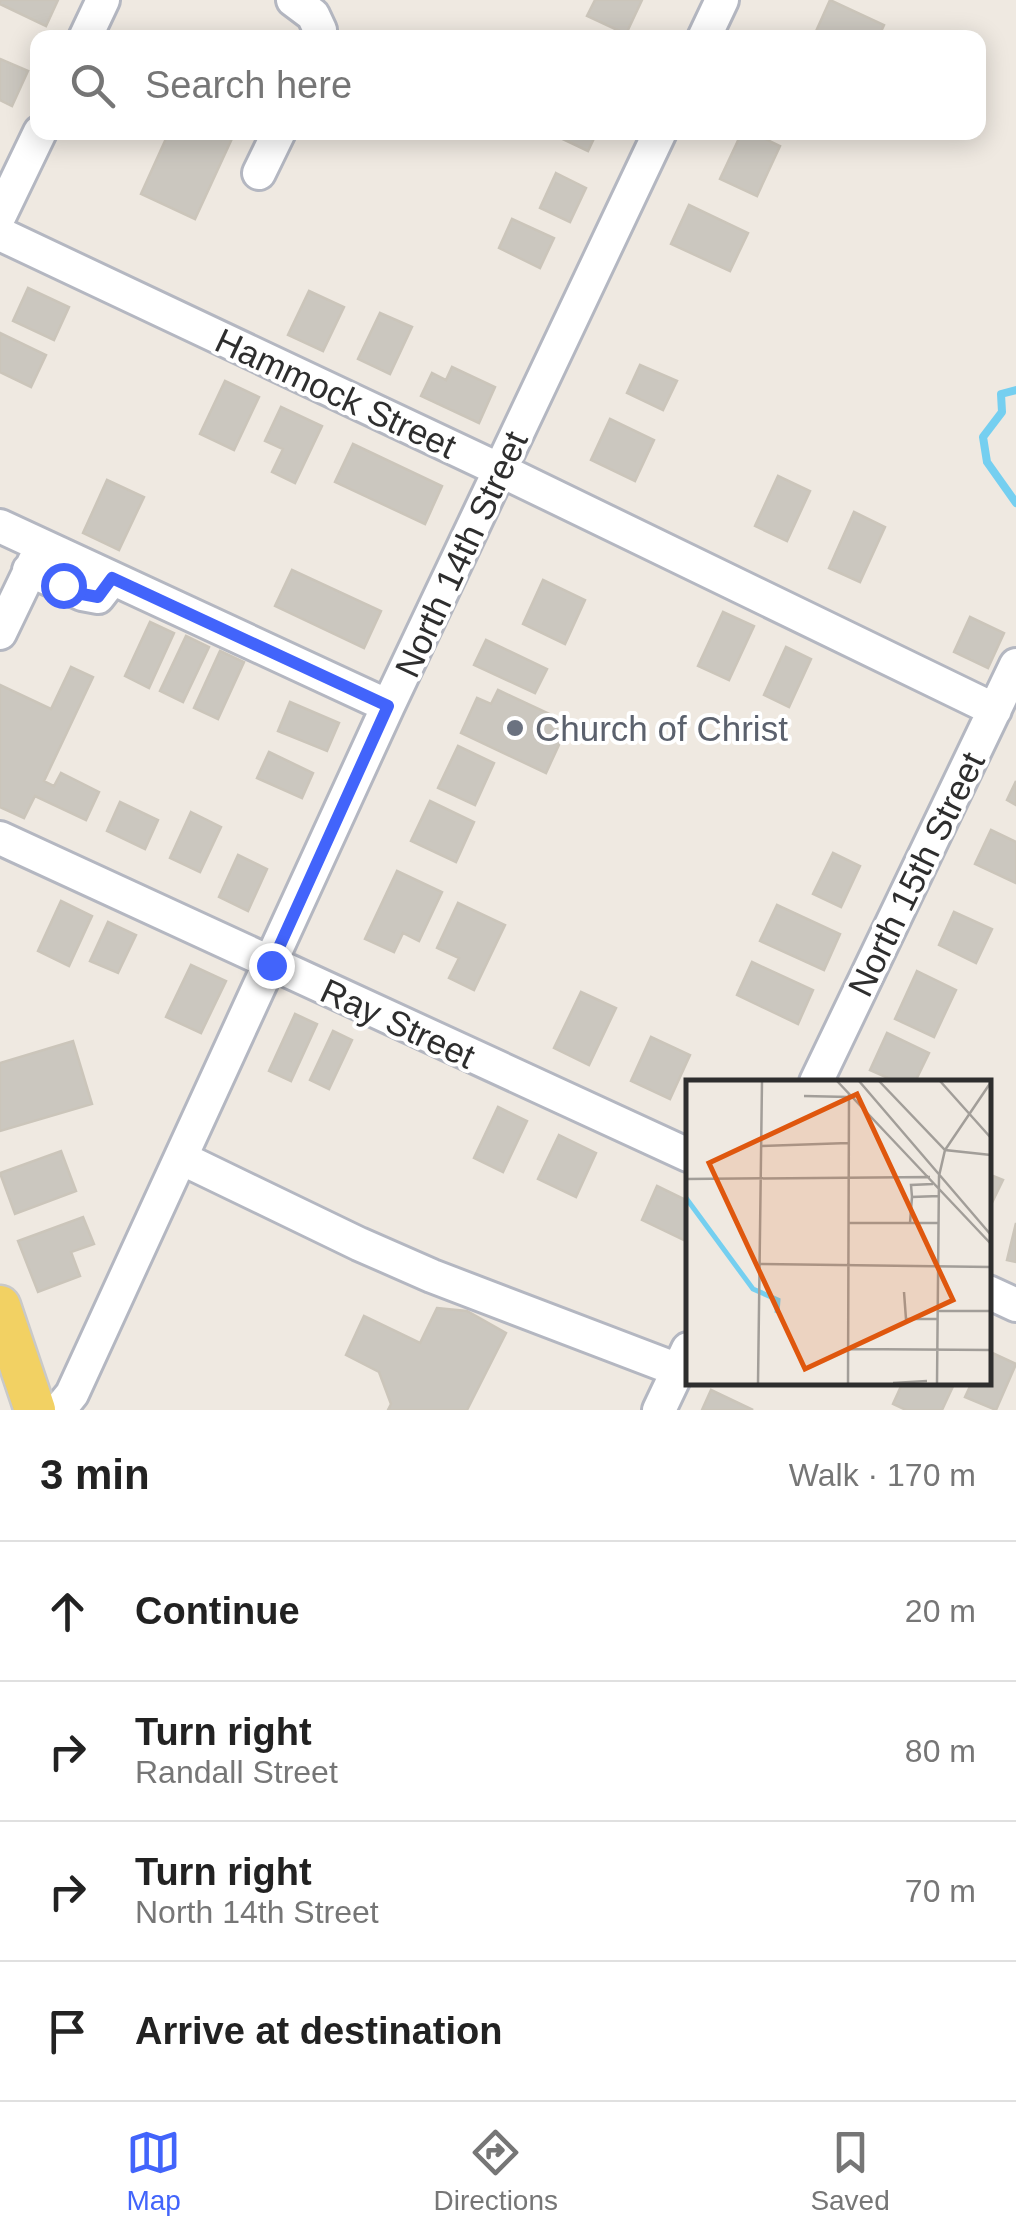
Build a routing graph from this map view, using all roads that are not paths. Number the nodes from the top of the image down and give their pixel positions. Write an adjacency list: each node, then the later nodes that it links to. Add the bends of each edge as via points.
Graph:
1 (103, 0): 4 (street)
2 (293, 0): 5 (street)
3 (721, 0): 6 (street)
4 (89, 30)
5 (320, 30)
6 (708, 30)
7 (36, 140): 11 (street)
8 (275, 140): 10 (street)
9 (656, 140): 13 (street, North 14th Street)
10 (259, 173)
11 (0, 215)
12 (0, 234): 13 (street, Hammock Street)
13 (500, 470): 18 (street, North 14th Street); 19 (street, Hammock Street)
14 (0, 526): 15 (street)
15 (36, 558): 16 (street); 18 (street, via 112,578)
16 (0, 633)
17 (1016, 666): 19 (street, North 15th Street)
18 (388, 706): 21 (street, North 14th Street)
19 (994, 710): 22 (street, North 15th Street)
20 (0, 838): 21 (street, Ray Street)
21 (271, 965): 23 (street, Ray Street); 24 (street, North 14th Street)
22 (817, 1080)
23 (686, 1154)
24 (181, 1158): 28 (street, via 432,1276); 30 (street, North 14th Street)
25 (991, 1293): 26 (street)
26 (1016, 1305)
27 (0, 1306): 29 (main road)
28 (683, 1359): 31 (street)
29 (35, 1410)
30 (59, 1410)
31 (659, 1410)

